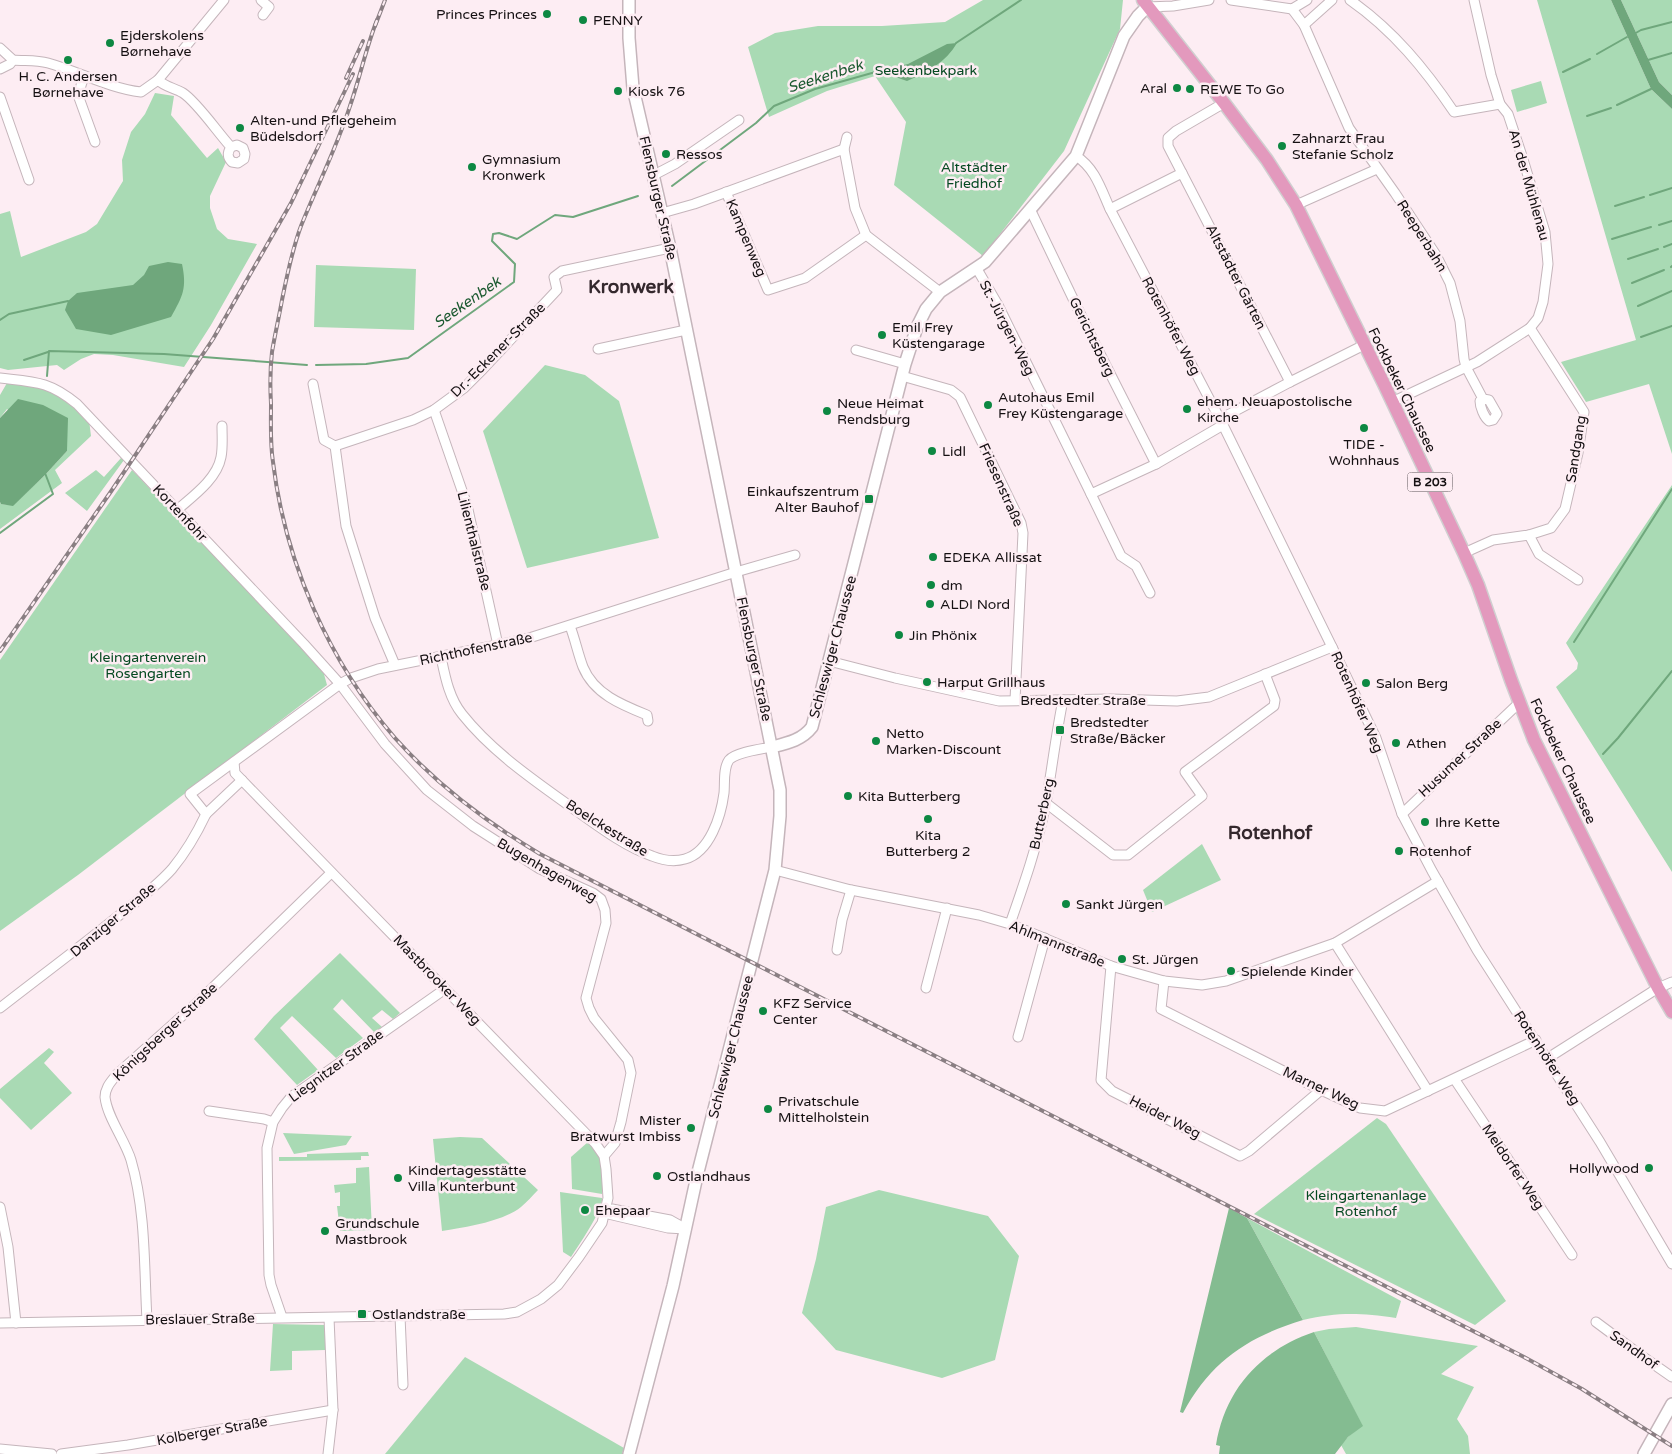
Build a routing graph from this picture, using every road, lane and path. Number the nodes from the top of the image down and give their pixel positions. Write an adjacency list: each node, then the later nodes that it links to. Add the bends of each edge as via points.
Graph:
1 (224, 0): 18 (street)
2 (261, 0): 12 (street, via 269,7)
3 (629, 0): 30 (main road, Flensburger Straße, via 634,88)
4 (1209, 0): 10 (street, via 1172,6)
5 (1231, 0): 11 (street)
6 (1307, 0): 11 (street)
7 (1332, 0): 13 (street)
8 (1350, 0): 21 (street, via 1406,48 1454,112)
9 (1474, 0): 21 (street, An der Mühlenau)
10 (1145, 3): 20 (main road, Fockbeker Chaussee / B 203); 27 (main road, Schleswiger Chaussee, via 1124,36)
11 (1292, 9): 13 (street, Reeperbahn)
12 (263, 15)
13 (1304, 25): 28 (street, Reeperbahn, via 1349,128)
14 (0, 48): 15 (street)
15 (14, 60): 16 (street); 17 (street, via 48,64)
16 (0, 69)
17 (84, 76): 18 (street, via 141,92); 24 (street, via 78,95)
18 (158, 80): 25 (street, via 190,99)
19 (0, 97): 31 (street)
20 (1224, 103): 29 (street, Altstädter Gärten, via 1168,138 1168,146); 33 (main road, Fockbeker Chaussee / B 203)
21 (1500, 104): 41 (street, An der Mühlenau, via 1508,114 1545,232 1548,264 1543,302 1538,318)
22 (739, 120): 30 (street)
23 (847, 137): 26 (street)
24 (95, 142)
25 (231, 147)
26 (844, 149): 32 (street); 37 (street, via 855,208)
27 (1076, 156): 34 (main road, Schleswiger Chaussee); 35 (street, Rotenhöfer Weg, via 1095,176)
28 (1377, 168): 33 (street); 47 (street, Reeperbahn, via 1436,255 1450,283 1460,320)
29 (1182, 173): 35 (street); 50 (street, Altstädter Gärten)
30 (654, 175): 36 (main road, Flensburger Straße)
31 (29, 180)
32 (726, 192): 36 (street); 37 (street, Kampenweg, via 768,290 805,278)
33 (1296, 205): 43 (main road, Fockbeker Chaussee / B 203)
34 (1030, 209): 39 (main road, Schleswiger Chaussee); 58 (street, Gerichtsberg)
35 (1110, 209): 55 (street, Rotenhöfer Weg)
36 (662, 213): 38 (main road, Flensburger Straße)
37 (866, 235): 40 (street)
38 (670, 248): 42 (main road, Flensburger Straße); 54 (street, Dr.-Eckener-Straße, via 562,271 554,277 556,290 464,388)
39 (977, 269): 40 (main road, Schleswiger Chaussee); 59 (street, St.-Jürgen-Weg)
40 (940, 292): 46 (main road, Schleswiger Chaussee, via 916,327)
41 (1530, 328): 47 (street, An der Mühlenau); 61 (street, Sandgang, via 1584,412 1565,509 1551,528)
42 (686, 330): 44 (street); 64 (main road, Flensburger Straße)
43 (1364, 345): 50 (street); 53 (main road, Fockbeker Chaussee / B 203)
44 (598, 349)
45 (856, 350): 46 (street)
46 (905, 364): 48 (main road, Schleswiger Chaussee)
47 (1466, 367): 52 (street); 53 (street, An der Mühlenau)
48 (902, 376): 71 (main road, Schleswiger Chaussee); 75 (street, Friesenstraße, via 951,390 960,397 1020,523 1023,533)
49 (0, 378): 60 (street, Kortenfohr, via 41,383 65,394)
50 (1290, 382): 55 (street)
51 (313, 384): 57 (street, via 324,440)
52 (1483, 399)
53 (1392, 402): 62 (main road, Fockbeker Chaussee / B 203)
54 (434, 410): 57 (street, Dr.-Eckener-Straße); 68 (street, Lilienthalstraße, via 467,505)
55 (1221, 422): 58 (street); 69 (street, Rotenhöfer Weg)
56 (222, 426): 60 (street, via 221,457 215,472)
57 (335, 446): 72 (street, via 346,526 375,618)
58 (1156, 464): 59 (street)
59 (1091, 494): 66 (street, St.-Jürgen-Weg, via 1121,556 1136,566)
60 (177, 510): 74 (street, Kortenfohr)
61 (1529, 535): 62 (street, Sandgang, via 1493,540); 65 (street, via 1539,554)
62 (1464, 553): 77 (main road, Fockbeker Chaussee / B 203)
63 (795, 555): 64 (street)
64 (736, 572): 67 (street, Richthofenstraße); 79 (main road, Flensburger Straße)
65 (1578, 580)
66 (1150, 593)
67 (570, 626): 68 (street, Richthofenstraße); 78 (street, via 583,668 593,683 612,699 647,715)
68 (498, 645): 70 (street, Richthofenstraße)
69 (1332, 648): 73 (street, Bredstedter Straße); 84 (street, Rotenhöfer Weg, via 1376,738)
70 (442, 657): 72 (street, Richthofenstraße); 79 (street, Boelckestraße, via 450,692 460,712 491,746 597,825 653,857 676,860 696,855 705,845 717,819 729,760 735,755)
71 (829, 661): 75 (street, Bredstedter Straße, via 989,700); 79 (main road, Schleswiger Chaussee, via 812,727 796,740)
72 (395, 665): 74 (street, Richthofenstraße, via 361,674)
73 (1266, 674): 76 (street, Bredstedter Straße, via 1209,697 1185,700); 82 (street, via 1274,706 1185,772 1202,796 1128,855 1113,855)
74 (340, 684): 80 (street, Richthofenstraße); 110 (street, Bugenhagenweg, via 385,744 428,790 473,826 540,869 600,899 606,910 606,923 586,998 594,1018 628,1060 631,1072 616,1143)
75 (1015, 700): 76 (street, Bredstedter Straße)
76 (1063, 700): 82 (street, Butterberg)
77 (1519, 704): 84 (street, Husumer Straße); 98 (main road, Fockbeker Chaussee / B 203, via 1538,749)
78 (648, 721)
79 (772, 747): 85 (main road, Schleswiger Chaussee, via 780,790)
80 (234, 762): 81 (street, Mastbrooker Weg, via 235,773); 83 (street, via 190,794)
81 (242, 780): 83 (street, Danziger Straße); 86 (street, Mastbrooker Weg)
82 (1046, 803): 90 (street, Butterberg)
83 (206, 814): 100 (street, Danziger Straße, via 194,838 162,878 124,912)
84 (1402, 814): 87 (street, Rotenhöfer Weg)
85 (775, 870): 88 (street, Ahlmannstraße); 113 (main road, Schleswiger Chaussee)
86 (331, 873): 99 (street, Mastbrooker Weg); 119 (street, Königsberger Straße, via 108,1085 105,1095 108,1110 131,1160 139,1196)
87 (1438, 881): 92 (street, Ahlmannstraße); 103 (street, Rotenhöfer Weg, via 1477,950)
88 (850, 890): 89 (street, Ahlmannstraße); 93 (street)
89 (947, 908): 90 (street, Ahlmannstraße); 97 (street)
90 (1010, 924): 91 (street, Ahlmannstraße)
91 (1045, 938): 94 (street, Ahlmannstraße); 102 (street)
92 (1335, 943): 95 (street, Ahlmannstraße, via 1226,981 1202,985); 107 (street)
93 (837, 950)
94 (1111, 966): 95 (street, Ahlmannstraße); 106 (street, Heider Weg, via 1102,1080 1112,1091 1240,1156)
95 (1164, 981): 106 (street, Marner Weg, via 1161,1009)
96 (1672, 982): 98 (street)
97 (926, 988)
98 (1658, 988): 101 (main road, Fockbeker Chaussee / B 203); 104 (street)
99 (445, 989): 109 (street, Liegnitzer Straße, via 291,1097); 110 (street, Mastbrooker Weg)
100 (0, 1008)
101 (1672, 1012)
102 (1018, 1038)
103 (1536, 1040): 104 (street, Rotenhöfer Weg); 105 (street, Marner Weg)
104 (1548, 1058): 115 (street, Rotenhöfer Weg)
105 (1455, 1080): 107 (street, Marner Weg); 114 (street, Meldorfer Weg)
106 (1321, 1090): 107 (street, Marner Weg, via 1360,1108 1386,1111)
107 (1428, 1091)
108 (209, 1111): 109 (street)
109 (273, 1122): 117 (street, Liegnitzer Straße, via 267,1148 268,1258 271,1285)
110 (604, 1156): 112 (street, via 608,1198)
111 (0, 1207): 122 (street)
112 (604, 1213): 113 (street); 116 (street, via 602,1223 558,1285 517,1312)
113 (686, 1229): 132 (main road, Schleswiger Chaussee)
114 (1572, 1255)
115 (1672, 1264)
116 (400, 1316): 118 (street, Breslauer Straße); 124 (street)
117 (282, 1317): 118 (street, Breslauer Straße); 119 (street, Breslauer Straße)
118 (329, 1318): 126 (street)
119 (147, 1320): 122 (street, Breslauer Straße)
120 (1596, 1322): 123 (street, Sandhof)
121 (0, 1323): 122 (street, Breslauer Straße)
122 (16, 1323)
123 (1672, 1377)
124 (403, 1385)
125 (1672, 1404): 133 (main road)
126 (333, 1410): 128 (street, Kolberger Straße); 131 (street)
127 (0, 1449): 129 (street)
128 (129, 1450): 130 (street, Kolberger Straße)
129 (52, 1454)
130 (61, 1454)
131 (328, 1454)
132 (629, 1454)
133 (1644, 1454)

